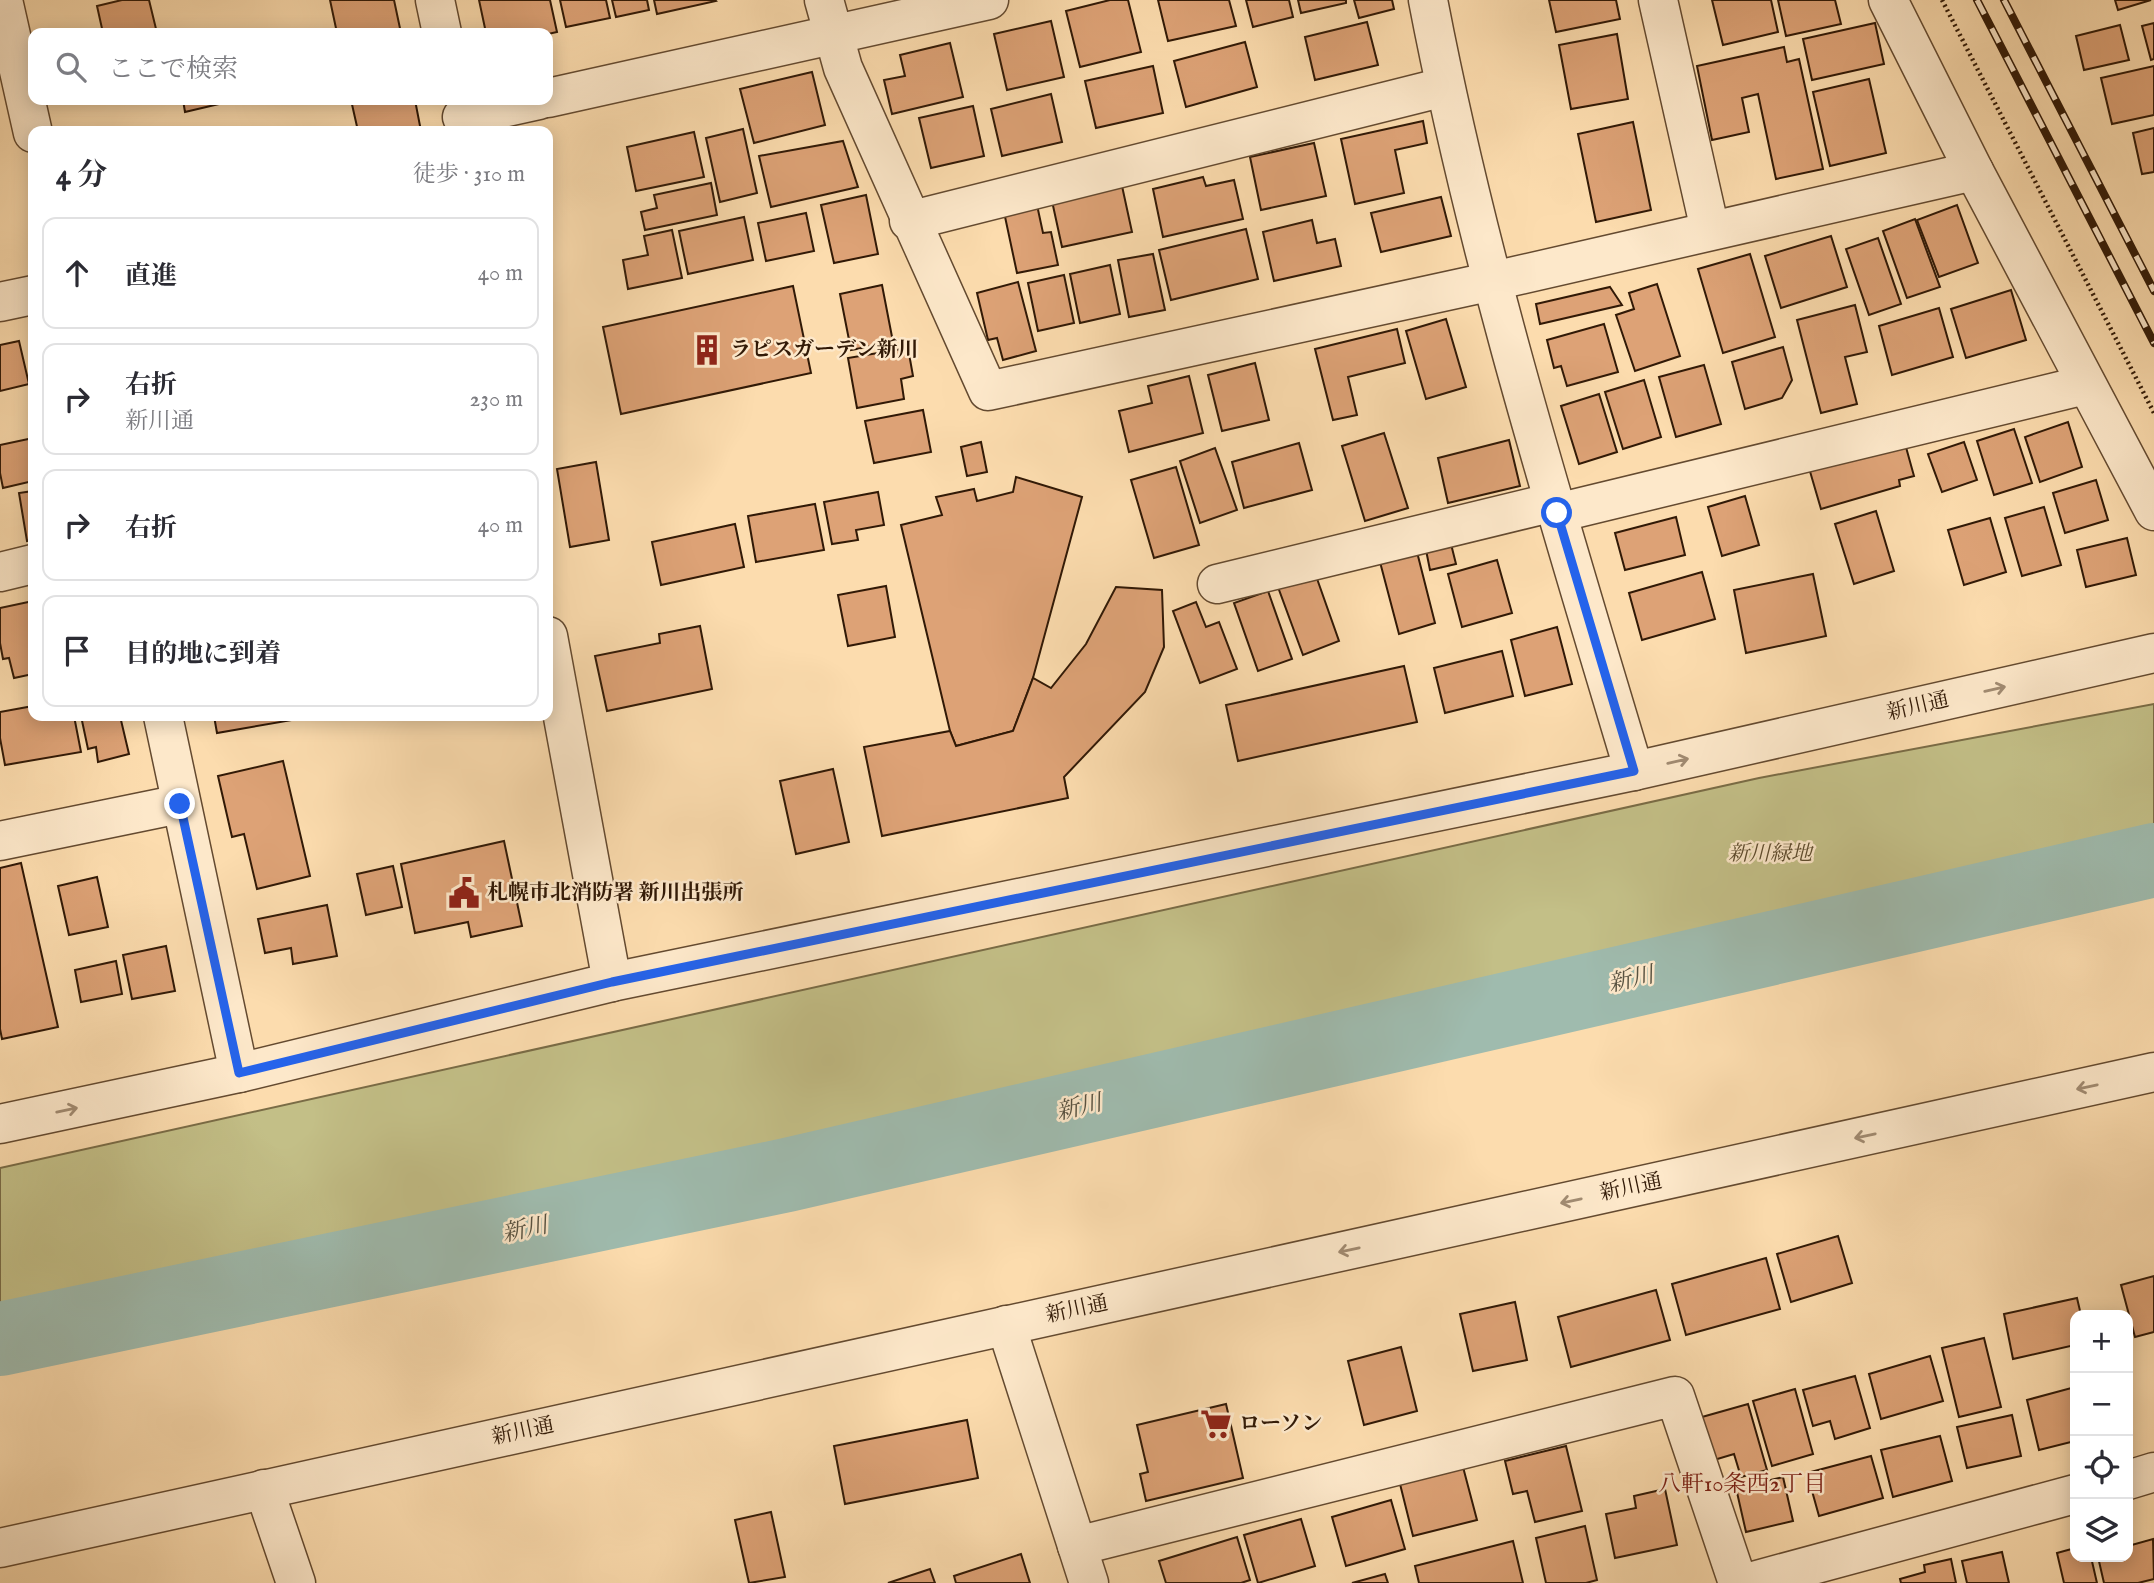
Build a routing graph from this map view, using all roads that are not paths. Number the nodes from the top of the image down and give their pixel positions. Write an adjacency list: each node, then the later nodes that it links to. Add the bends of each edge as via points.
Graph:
1 (3, 0): 9 (street)
2 (435, 0): 8 (street)
3 (989, 0): 7 (street)
4 (1428, 0): 10 (street)
5 (1658, 0): 17 (street)
6 (1888, 0): 15 (street)
7 (829, 17): 11 (street); 16 (street, via 843,68)
8 (441, 28)
9 (10, 75): 14 (street)
10 (1444, 87): 16 (street); 18 (street)
11 (553, 97)
12 (515, 105): 13 (street)
13 (461, 116)
14 (30, 126)
15 (1974, 171): 17 (street); 21 (street)
16 (909, 220): 18 (street, via 988,391)
17 (1710, 230): 18 (street)
18 (1493, 281): 22 (street)
19 (28, 296): 20 (street)
20 (0, 302)
21 (2085, 385): 22 (street); 23 (street)
22 (1555, 508): 26 (street); 30 (street)
23 (2154, 511)
24 (28, 565): 25 (street)
25 (0, 572)
26 (1217, 584)
27 (2154, 653): 30 (street, 新川通, one-way to 27)
28 (553, 663): 33 (street)
29 (164, 721): 31 (street)
30 (1634, 771): 33 (street, 新川通)
31 (180, 804): 32 (street); 35 (street)
32 (0, 841)
33 (612, 982): 35 (street, 新川通)
34 (2154, 1072): 37 (street, 新川通, one-way to 37)
35 (239, 1073): 36 (street, 新川通, one-way to 35)
36 (0, 1124)
37 (1006, 1325): 40 (street, 新川通); 42 (street)
38 (2154, 1472): 39 (street)
39 (2133, 1478)
40 (264, 1489): 43 (street, 新川通); 44 (street)
41 (2070, 1495): 47 (street)
42 (1077, 1546): 45 (street); 46 (street, via 1675,1396)
43 (0, 1548)
44 (296, 1583)
45 (1089, 1583)
46 (1738, 1583)
47 (1746, 1583)

